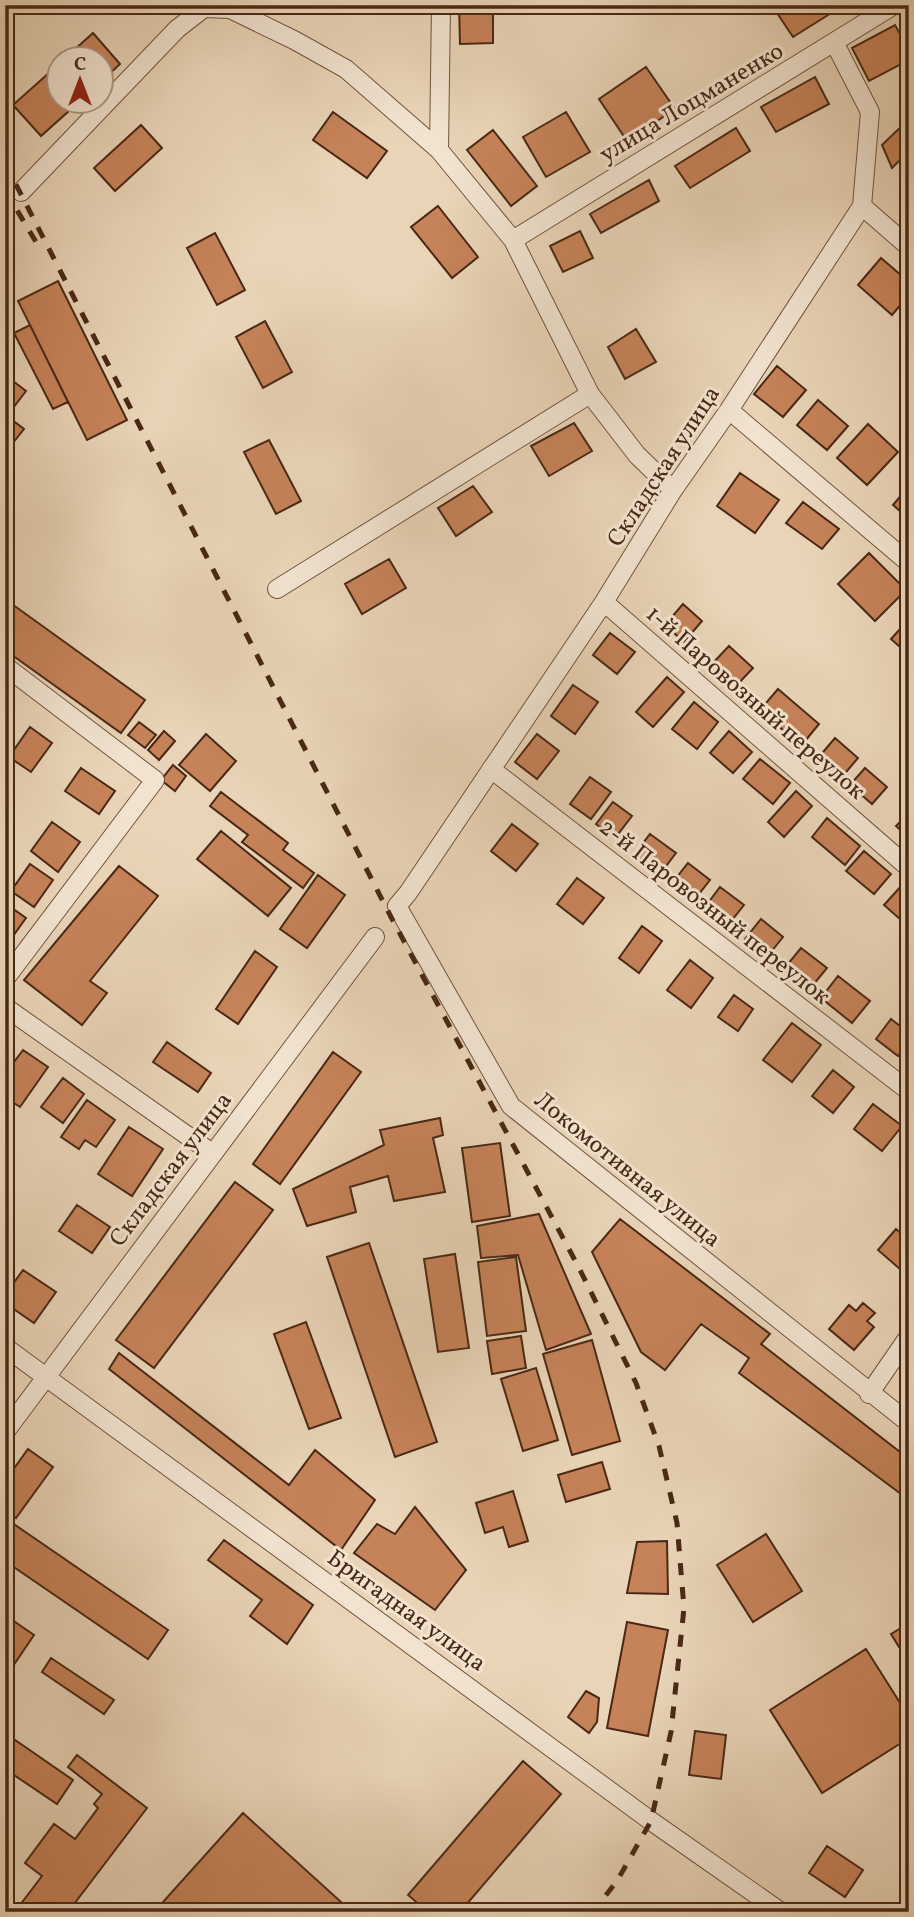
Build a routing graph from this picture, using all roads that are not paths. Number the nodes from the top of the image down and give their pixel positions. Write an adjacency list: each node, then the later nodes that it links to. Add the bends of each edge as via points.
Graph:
1 (441, 5): 4 (street)
2 (894, 5): 3 (street, улица Лоцманенко)
3 (835, 44): 6 (street, Складская улица, via 870,111); 7 (street, улица Лоцманенко)
4 (439, 150): 5 (street, via 346,69 230,9 204,8 177,29); 7 (street)
5 (21, 192)
6 (862, 206): 8 (street); 10 (street, Складская улица)
7 (513, 240): 9 (street)
8 (909, 247)
9 (590, 394): 11 (street, via 637,455); 13 (street)
10 (729, 410): 11 (street, Складская улица); 12 (street)
11 (673, 490): 14 (street, Складская улица)
12 (909, 563)
13 (276, 589)
14 (604, 602): 16 (street, Складская улица); 17 (street, 1-й Паровозный переулок)
15 (5, 666): 20 (street, via 155,780)
16 (491, 769): 18 (street, Складская улица); 22 (street, 2-й Паровозный переулок)
17 (909, 868)
18 (408, 893): 27 (street, Локомотивная улица, via 397,906 511,1106)
19 (375, 937): 23 (street, Складская улица)
20 (5, 979)
21 (5, 1007): 23 (street)
22 (909, 1091)
23 (212, 1153): 26 (street, Складская улица)
24 (909, 1336): 27 (street)
25 (5, 1347): 26 (street, Бригадная улица)
26 (45, 1376): 29 (street, Складская улица); 30 (street, Бригадная улица)
27 (869, 1394): 28 (street, Локомотивная улица)
28 (909, 1423)
29 (5, 1432)
30 (781, 1912)

